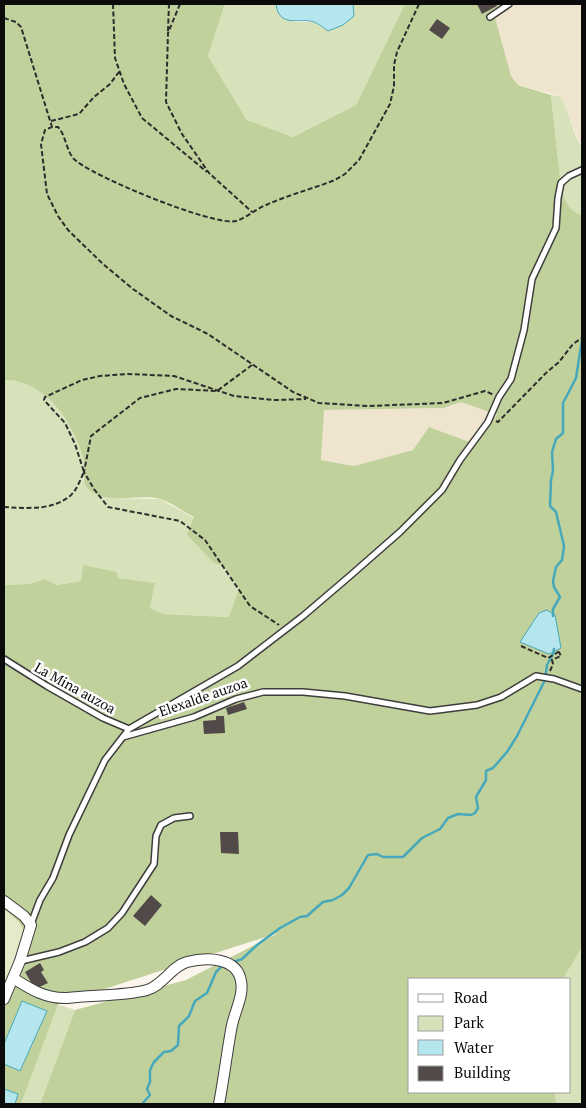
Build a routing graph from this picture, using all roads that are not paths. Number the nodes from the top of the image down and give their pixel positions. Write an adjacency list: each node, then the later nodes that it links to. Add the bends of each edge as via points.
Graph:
1 (509, 4): 2 (lane)
2 (490, 17)
3 (582, 170): 6 (lane, via 561,183 556,228 532,279 524,330 511,379 488,422 442,490 379,551 238,666)
4 (4, 659): 6 (lane, La Mina auzoa, via 63,696)
5 (582, 690): 7 (lane, Elexalde auzoa, via 536,676 501,697 477,705 430,711 346,696 263,692 236,699 194,717)
6 (129, 729): 7 (lane)
7 (123, 737): 10 (lane, via 106,760 69,835)
8 (190, 816): 11 (lane, via 174,818 160,825 154,864 122,913 108,928 59,952)
9 (4, 901): 10 (street)
10 (31, 925): 11 (street)
11 (20, 961): 12 (street)
12 (13, 978): 13 (street); 14 (street, via 58,999 150,990 185,962 214,959 229,964 238,971 241,990)
13 (4, 999)
14 (219, 1104)

